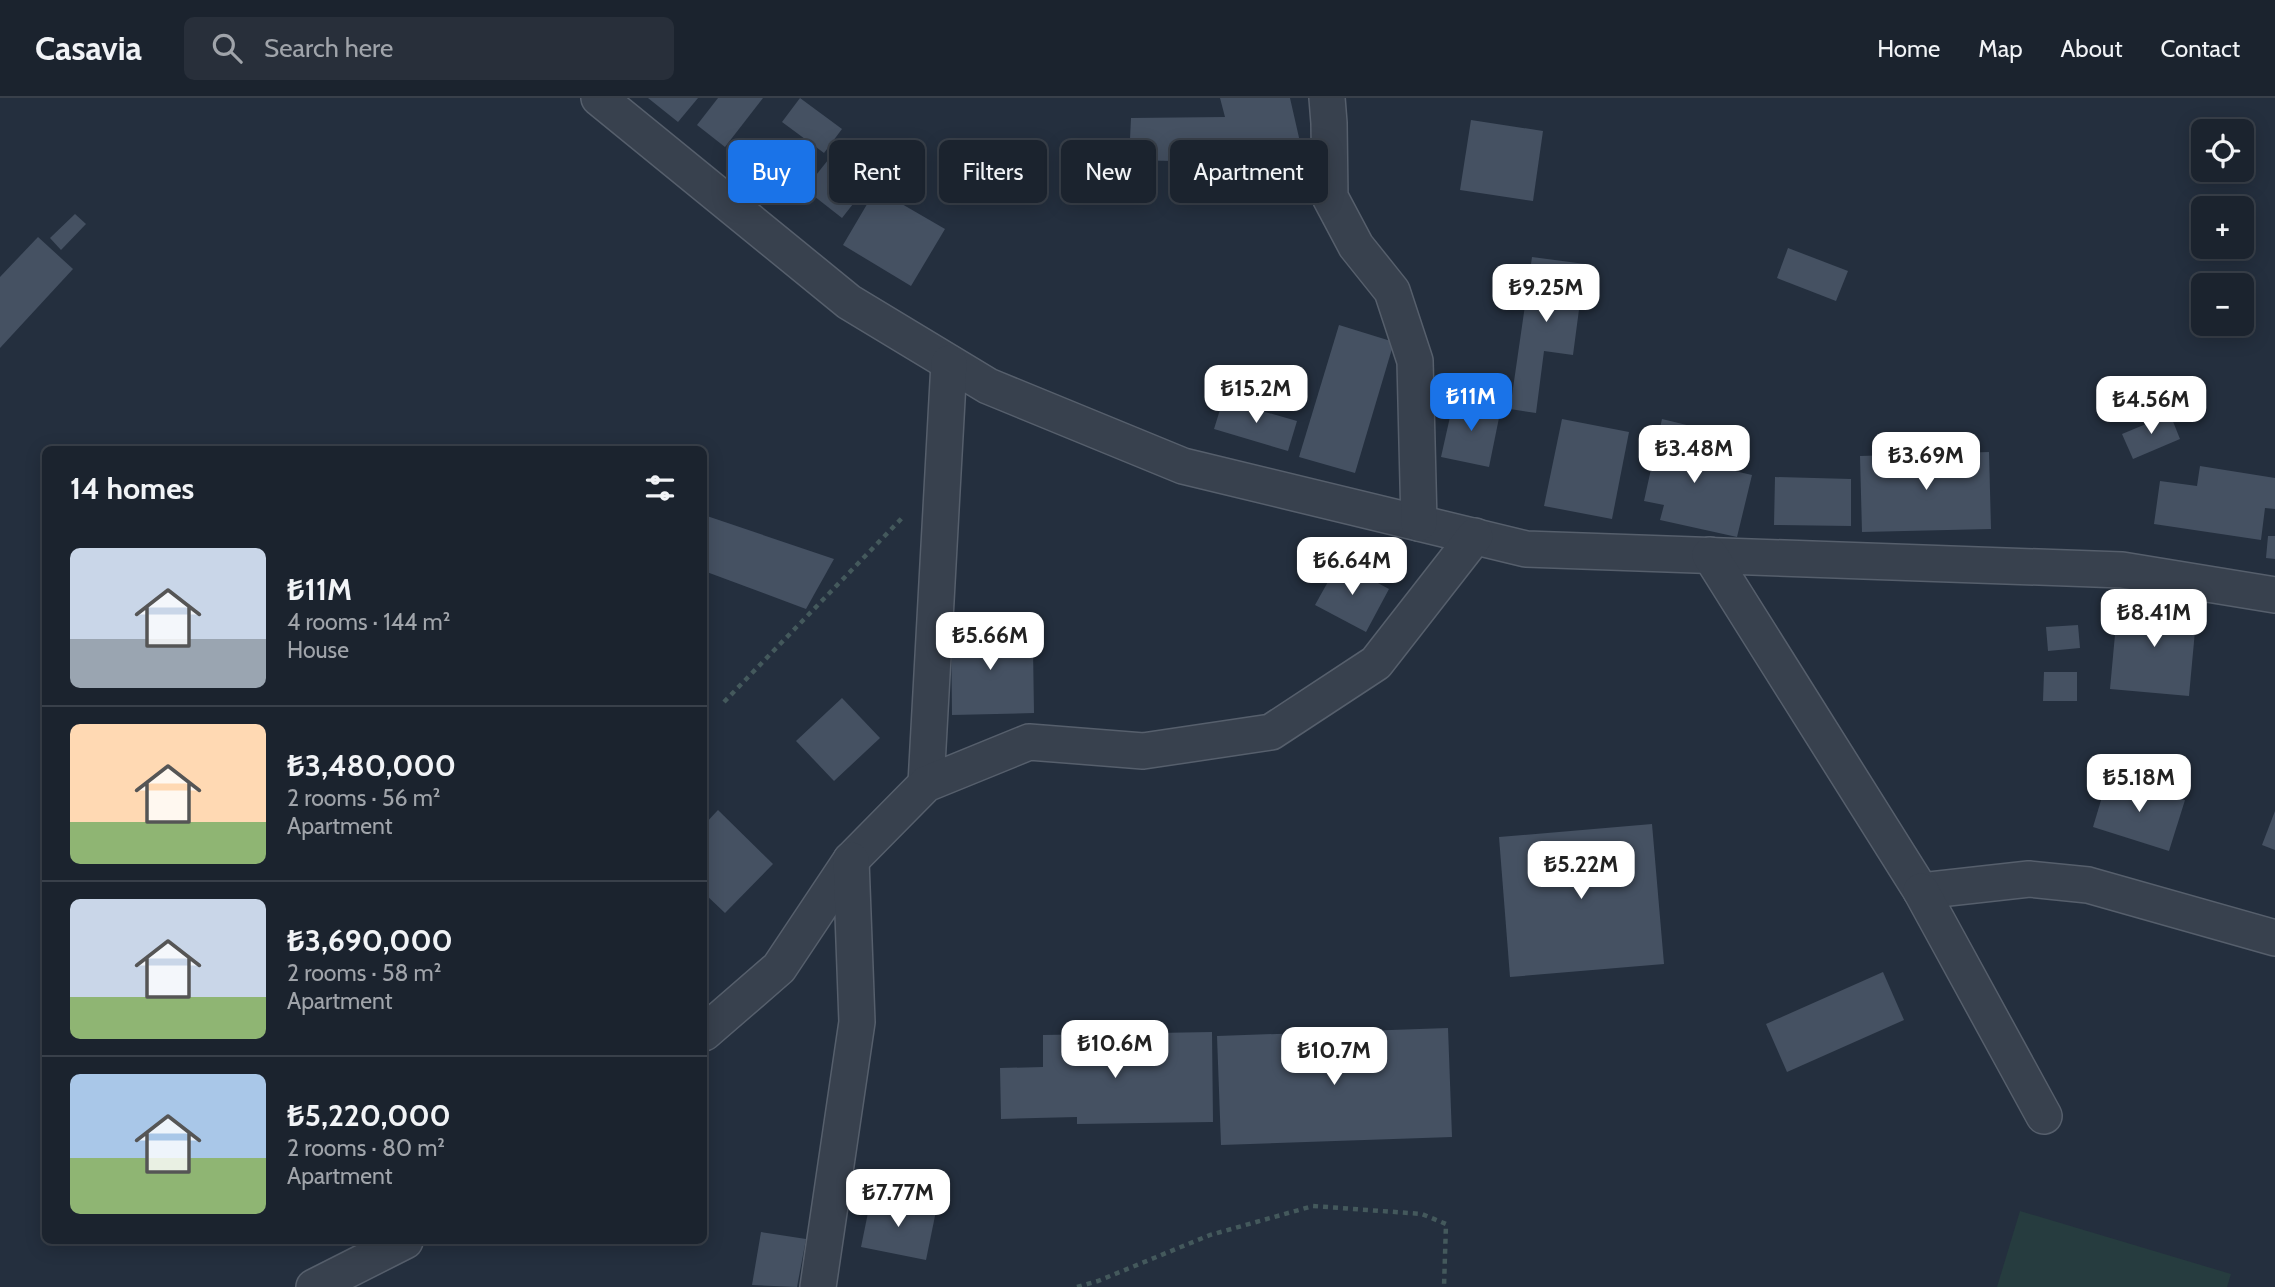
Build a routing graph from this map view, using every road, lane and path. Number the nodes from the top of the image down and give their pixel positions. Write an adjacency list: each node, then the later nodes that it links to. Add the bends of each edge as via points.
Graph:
1 (599, 98): 3 (street, via 849,302)
2 (1326, 98): 5 (street, via 1330,197 1356,246 1392,290 1415,361)
3 (949, 363): 4 (street); 5 (street, via 988,386 1183,466)
4 (943, 477): 9 (path); 10 (street)
5 (1419, 523): 6 (street)
6 (1475, 536): 7 (street, via 1526,549); 10 (street, via 1377,663 1271,732 1143,751 1029,742)
7 (1710, 555): 8 (street, via 2122,570); 12 (street)
8 (2275, 595)
9 (724, 702)
10 (926, 783): 11 (street)
11 (851, 860): 14 (street, via 779,968); 18 (street, via 857,1022)
12 (1921, 891): 13 (street, via 2029,879 2088,885); 15 (street)
13 (2275, 937)
14 (707, 1030)
15 (2044, 1116)
16 (399, 1244): 17 (street)
17 (314, 1287)
18 (818, 1287)
19 (1077, 1287): 20 (path, via 1210,1235 1313,1206 1422,1214 1446,1224)
20 (1444, 1287)

